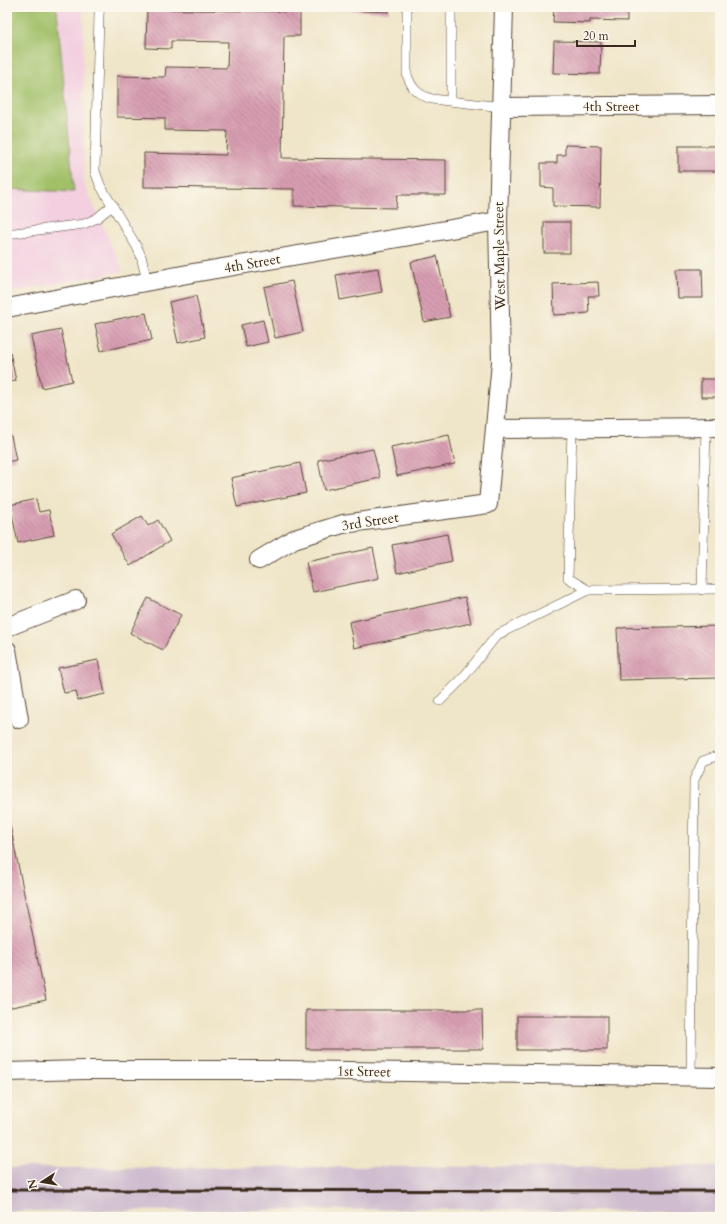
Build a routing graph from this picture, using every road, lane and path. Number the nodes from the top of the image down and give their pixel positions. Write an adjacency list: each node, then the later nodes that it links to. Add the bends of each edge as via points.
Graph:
1 (100, 7): 8 (lane, via 95,171 100,185)
2 (407, 7): 5 (lane, via 406,57 410,83 423,97)
3 (451, 7): 5 (lane)
4 (504, 7): 7 (street, West Maple Street)
5 (451, 101): 7 (lane)
6 (720, 105): 7 (street, 4th Street)
7 (502, 107): 9 (street, West Maple Street)
8 (113, 205): 10 (lane, via 97,218 84,224); 11 (lane, via 142,256)
9 (498, 221): 11 (street, 4th Street); 15 (street, West Maple Street, via 501,362)
10 (7, 234)
11 (147, 281): 12 (street, 4th Street)
12 (7, 308)
13 (713, 427): 14 (street); 19 (lane)
14 (572, 428): 15 (street); 18 (lane, via 568,578)
15 (495, 429): 16 (street, West Maple Street)
16 (488, 504): 17 (street, 3rd Street, via 343,524 294,540)
17 (260, 560)
18 (588, 590): 19 (lane); 24 (lane, via 497,635 462,679)
19 (702, 590): 20 (lane)
20 (720, 590)
21 (76, 600): 22 (street)
22 (7, 627)
23 (7, 650): 25 (street)
24 (440, 701)
25 (19, 718)
26 (720, 755): 28 (lane, via 703,761 694,780)
27 (7, 1072): 28 (street, 1st Street, via 288,1070)
28 (692, 1077): 29 (street, 1st Street)
29 (720, 1077)

